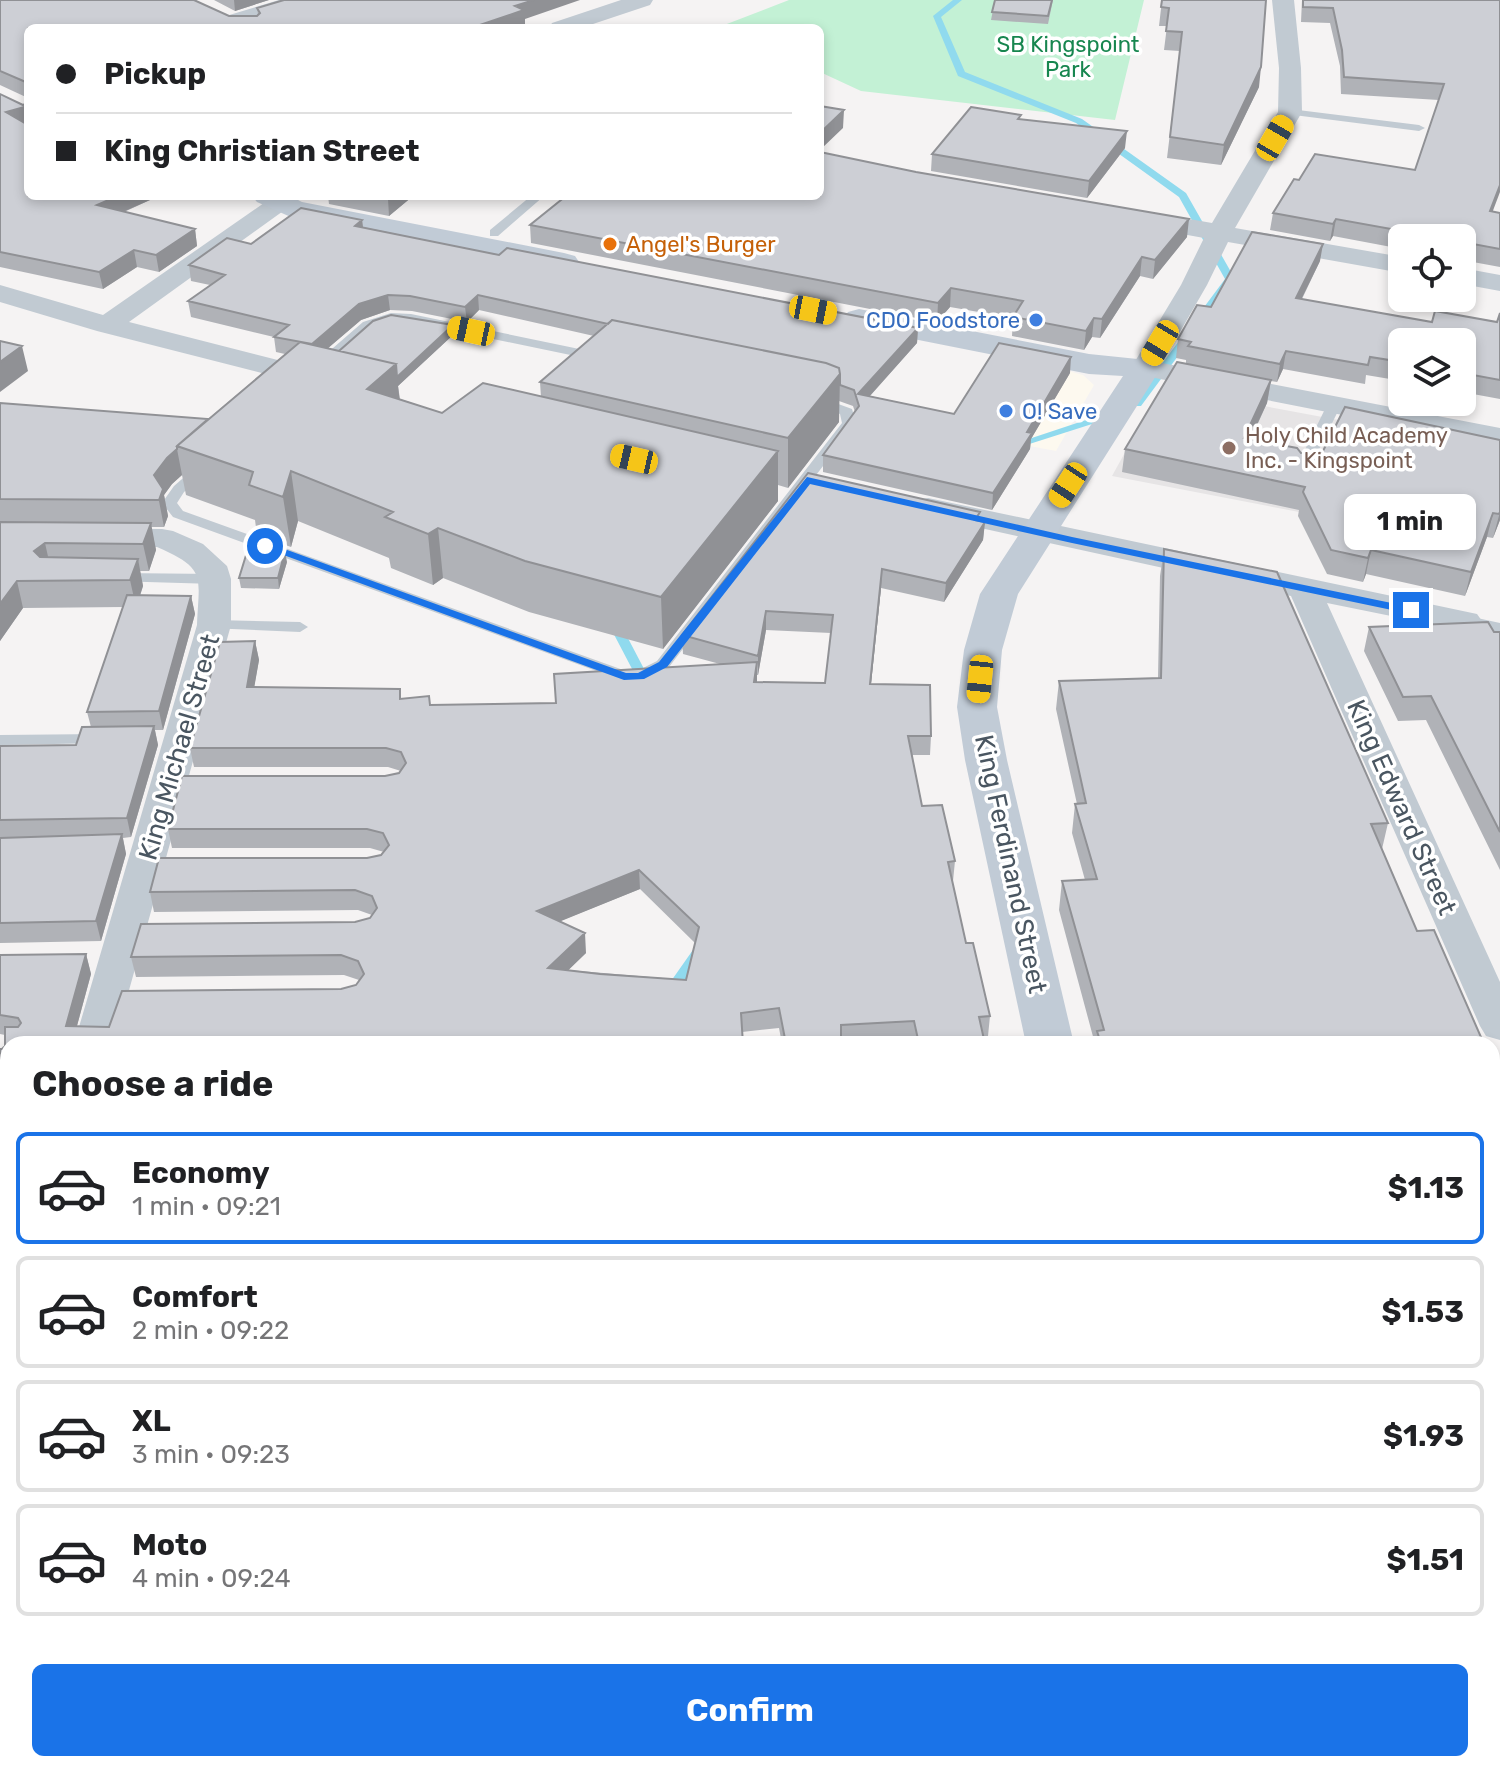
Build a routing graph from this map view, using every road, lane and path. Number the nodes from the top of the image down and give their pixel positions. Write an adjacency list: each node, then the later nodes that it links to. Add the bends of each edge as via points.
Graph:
1 (301, 0): 6 (street)
2 (642, 0): 7 (street)
3 (1283, 0): 8 (street)
4 (212, 11): 5 (street)
5 (239, 24)
6 (243, 24)
7 (572, 24)
8 (1290, 112): 9 (lane); 15 (street, King Ferdinand Street)
9 (1419, 128)
10 (277, 200): 22 (street)
11 (282, 200): 16 (main road, via 293,209 589,260)
12 (336, 200): 16 (main road)
13 (533, 200): 16 (lane)
14 (1108, 212): 15 (street)
15 (1220, 232): 17 (street); 23 (street, King Ferdinand Street)
16 (494, 233)
17 (1388, 262)
18 (1476, 279): 19 (street)
19 (1500, 283)
20 (0, 293): 22 (street)
21 (832, 307): 23 (main road, via 1089,364)
22 (107, 325): 24 (street)
23 (1145, 368): 25 (street); 31 (main road, King Ferdinand Street)
24 (308, 381): 28 (lane, via 368,325 402,317 841,408 849,423); 28 (lane, via 179,489 169,503 172,509 610,673 640,676 663,664)
25 (1334, 405): 26 (street); 27 (lane)
26 (1500, 437)
27 (1302, 470)
28 (814, 486): 29 (lane)
29 (772, 491)
30 (898, 501): 31 (street)
31 (1037, 532): 35 (street); 46 (main road, King Ferdinand Street, via 999,594 983,650 977,707)
32 (0, 537): 34 (street, via 162,538 192,551 211,566)
33 (96, 578): 34 (lane)
34 (215, 579): 37 (street, King Michael Street)
35 (1304, 589): 36 (street); 44 (street, King Edward Street)
36 (1465, 621): 39 (lane)
37 (214, 625): 38 (lane); 43 (street, King Michael Street, via 176,738 187,781 151,855)
38 (300, 627)
39 (1500, 628)
40 (122, 739): 41 (lane)
41 (0, 740)
42 (75, 958): 43 (street)
43 (131, 960): 45 (street, King Michael Street)
44 (1500, 1026)
45 (98, 1036)
46 (1048, 1036)

